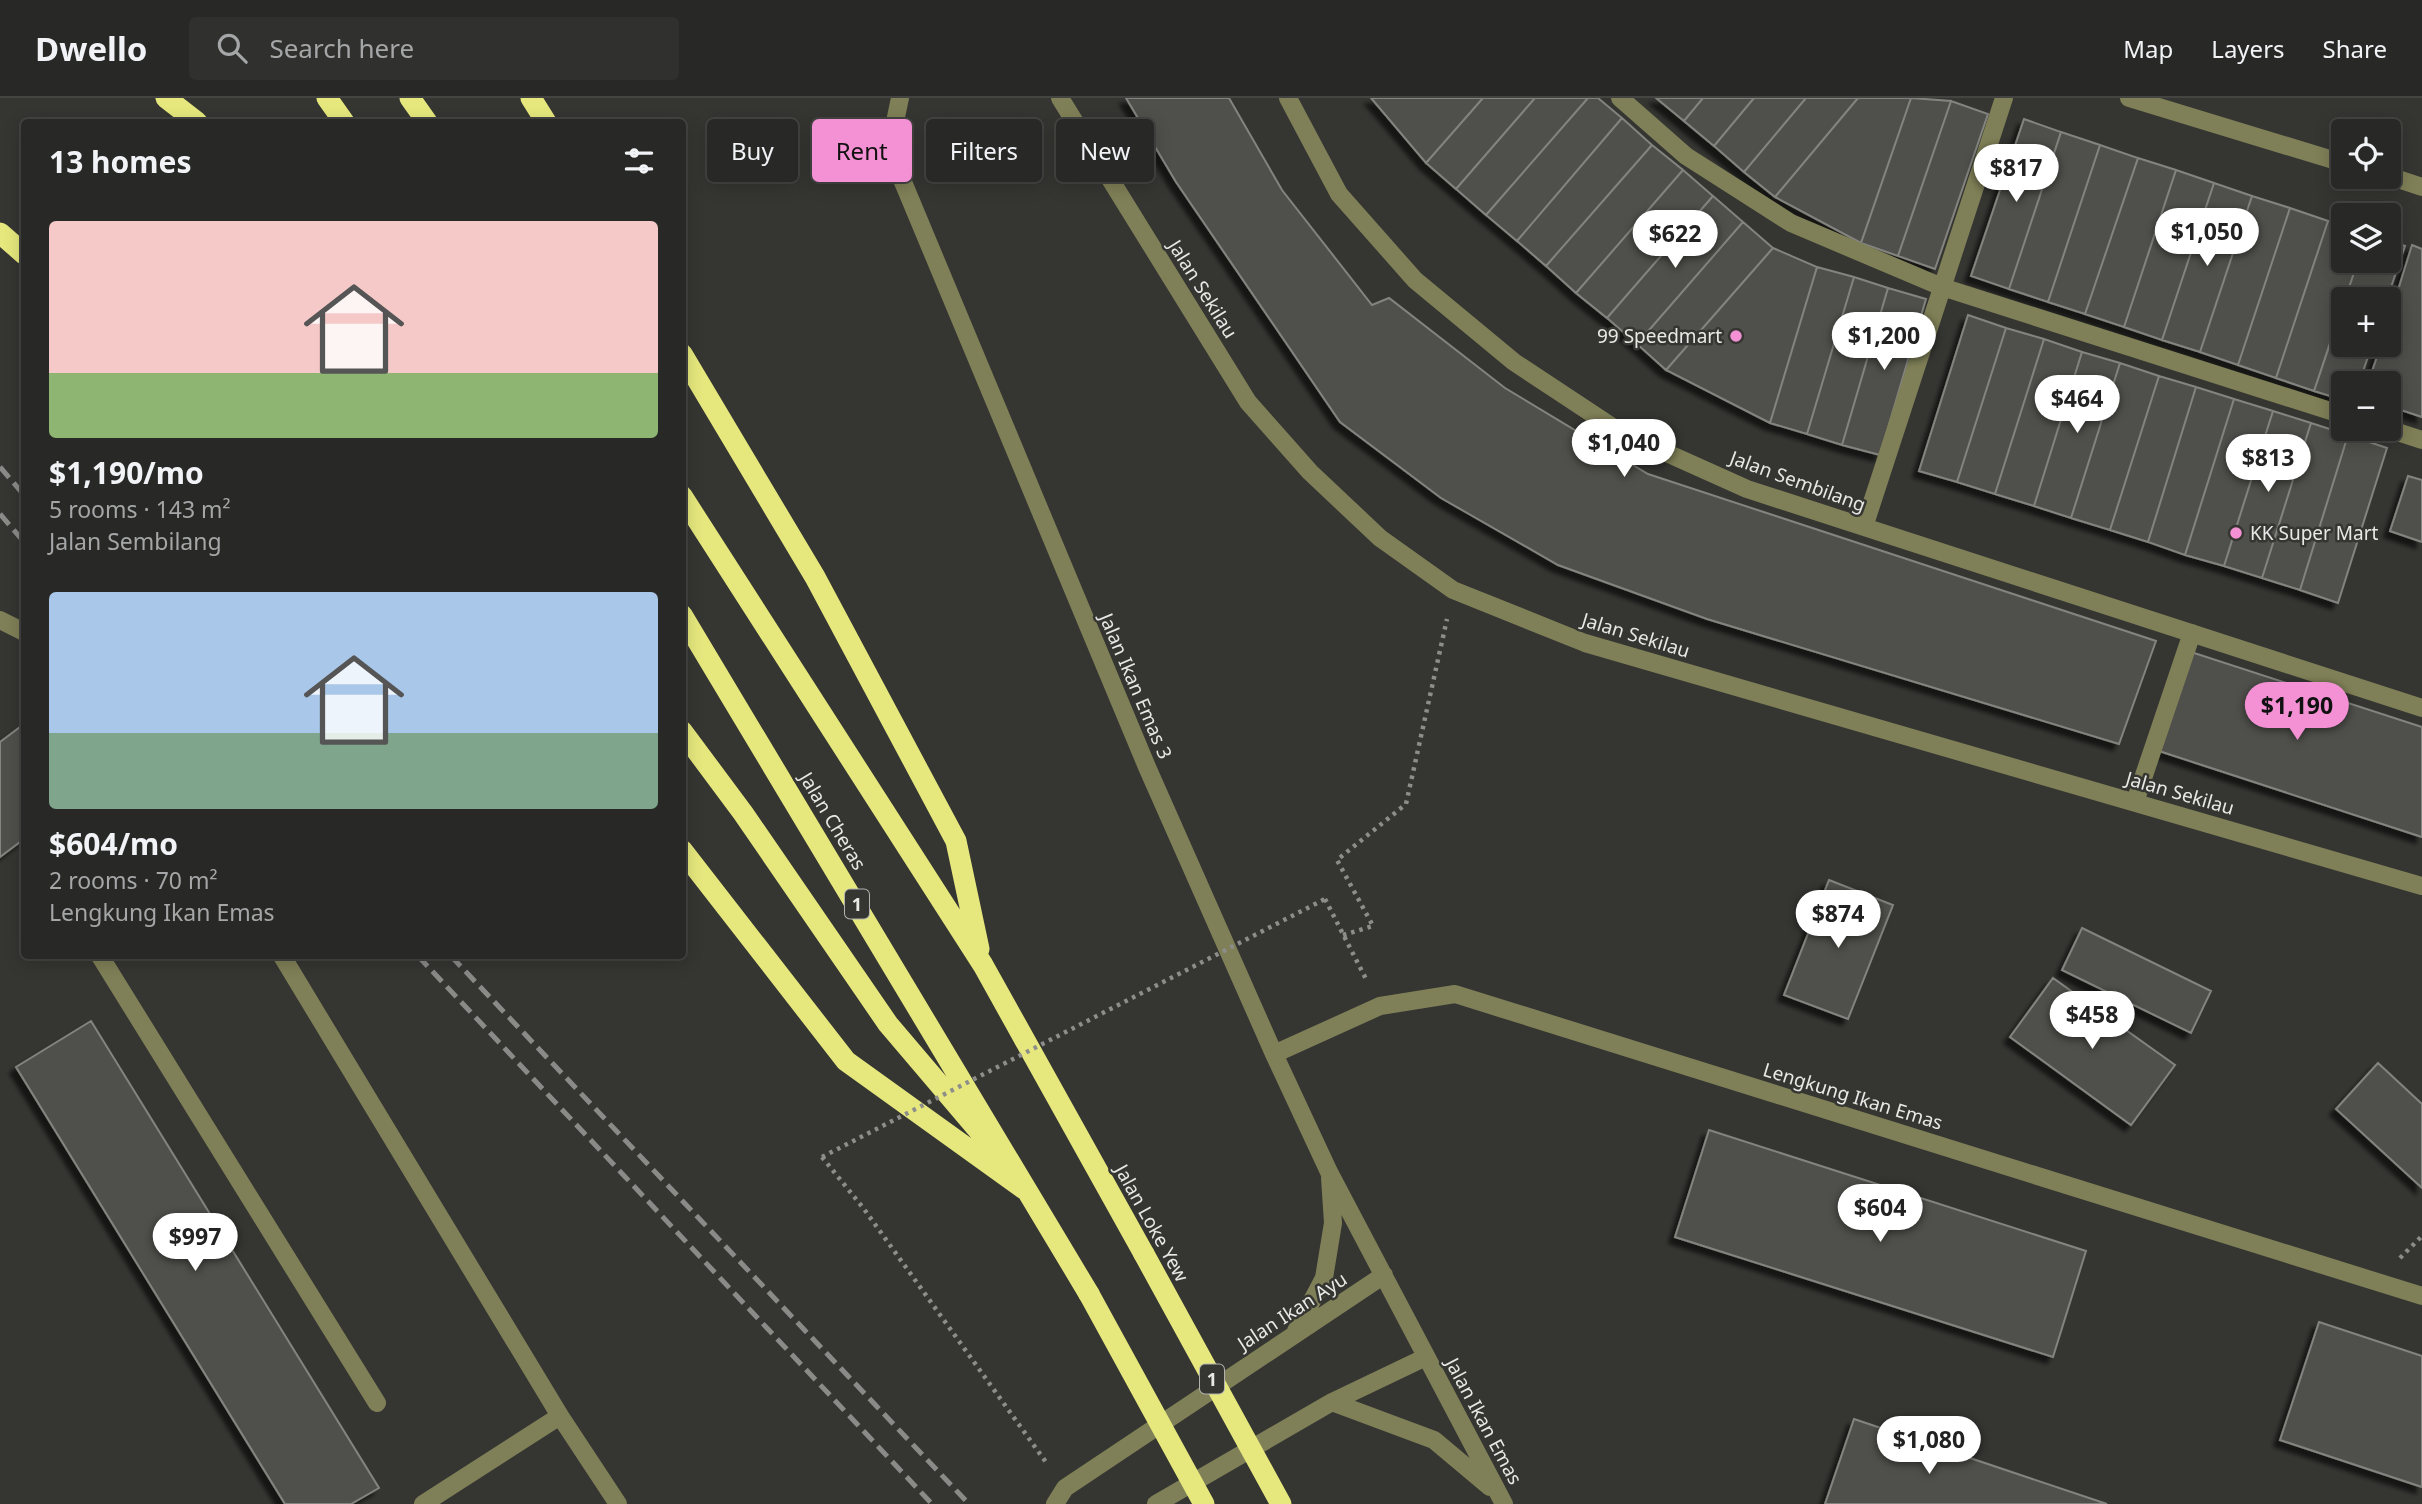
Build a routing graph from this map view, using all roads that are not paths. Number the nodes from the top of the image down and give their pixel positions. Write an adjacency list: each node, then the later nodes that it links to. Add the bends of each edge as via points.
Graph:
1 (166, 98): 12 (highway)
2 (182, 98): 13 (highway)
3 (327, 98): 14 (highway)
4 (410, 98): 15 (highway)
5 (531, 98): 16 (highway)
6 (900, 98): 41 (street, Jalan Ikan Emas 3, via 898,170 1147,767)
7 (1060, 98): 35 (street, Jalan Sekilau, via 1248,402 1310,472 1380,538 1453,590 1585,643)
8 (1288, 98): 28 (street, Jalan Sembilang, via 1339,194 1415,280 1514,362 1620,432 1748,489)
9 (1620, 98): 22 (street, via 1686,156 1791,223)
10 (2004, 98): 22 (street)
11 (2129, 98): 17 (street)
12 (196, 119)
13 (198, 119)
14 (342, 119)
15 (425, 119)
16 (544, 119)
17 (2331, 159)
18 (2401, 180): 19 (street)
19 (2422, 187)
20 (0, 233): 21 (highway)
21 (21, 251)
22 (1942, 287): 24 (street); 28 (street)
23 (686, 361): 40 (highway, via 815,577 956,841)
24 (2331, 411)
25 (2401, 433): 26 (street)
26 (2422, 440)
27 (686, 502): 40 (highway, 1)
28 (1864, 527): 32 (street, Jalan Sembilang)
29 (0, 620): 31 (street)
30 (686, 622): 43 (highway, Jalan Cheras / 1)
31 (21, 630)
32 (2192, 633): 33 (street, Jalan Sembilang); 35 (street)
33 (2422, 708)
34 (686, 736): 43 (highway, via 888,1024)
35 (2135, 802): 37 (street, Jalan Sekilau)
36 (686, 855): 43 (highway, via 846,1061)
37 (2422, 886)
38 (102, 959): 49 (street)
39 (284, 959): 50 (street)
40 (983, 965): 57 (highway, Jalan Loke Yew / 1, bridge)
41 (1274, 1054): 42 (street, Jalan Ikan Emas 3); 45 (street, Lengkung Ikan Emas, via 1380,1006 1455,993)
42 (1329, 1172): 44 (street, Jalan Ikan Emas 3); 46 (street, via 1333,1223 1324,1278)
43 (1032, 1194): 56 (highway, 1, bridge)
44 (1384, 1275): 46 (street, Jalan Ikan Ayu); 47 (street, Jalan Ikan Emas)
45 (2422, 1296)
46 (1294, 1334): 54 (street, Jalan Ikan Ayu, via 1065,1488)
47 (1426, 1357): 48 (street); 51 (street, Jalan Ikan Emas)
48 (1332, 1402): 51 (street, via 1434,1440); 55 (street)
49 (377, 1403)
50 (559, 1416): 52 (street); 53 (street)
51 (1502, 1499)
52 (423, 1504)
53 (618, 1504)
54 (1055, 1504)
55 (1156, 1504)
56 (1204, 1504)
57 (1281, 1504)

